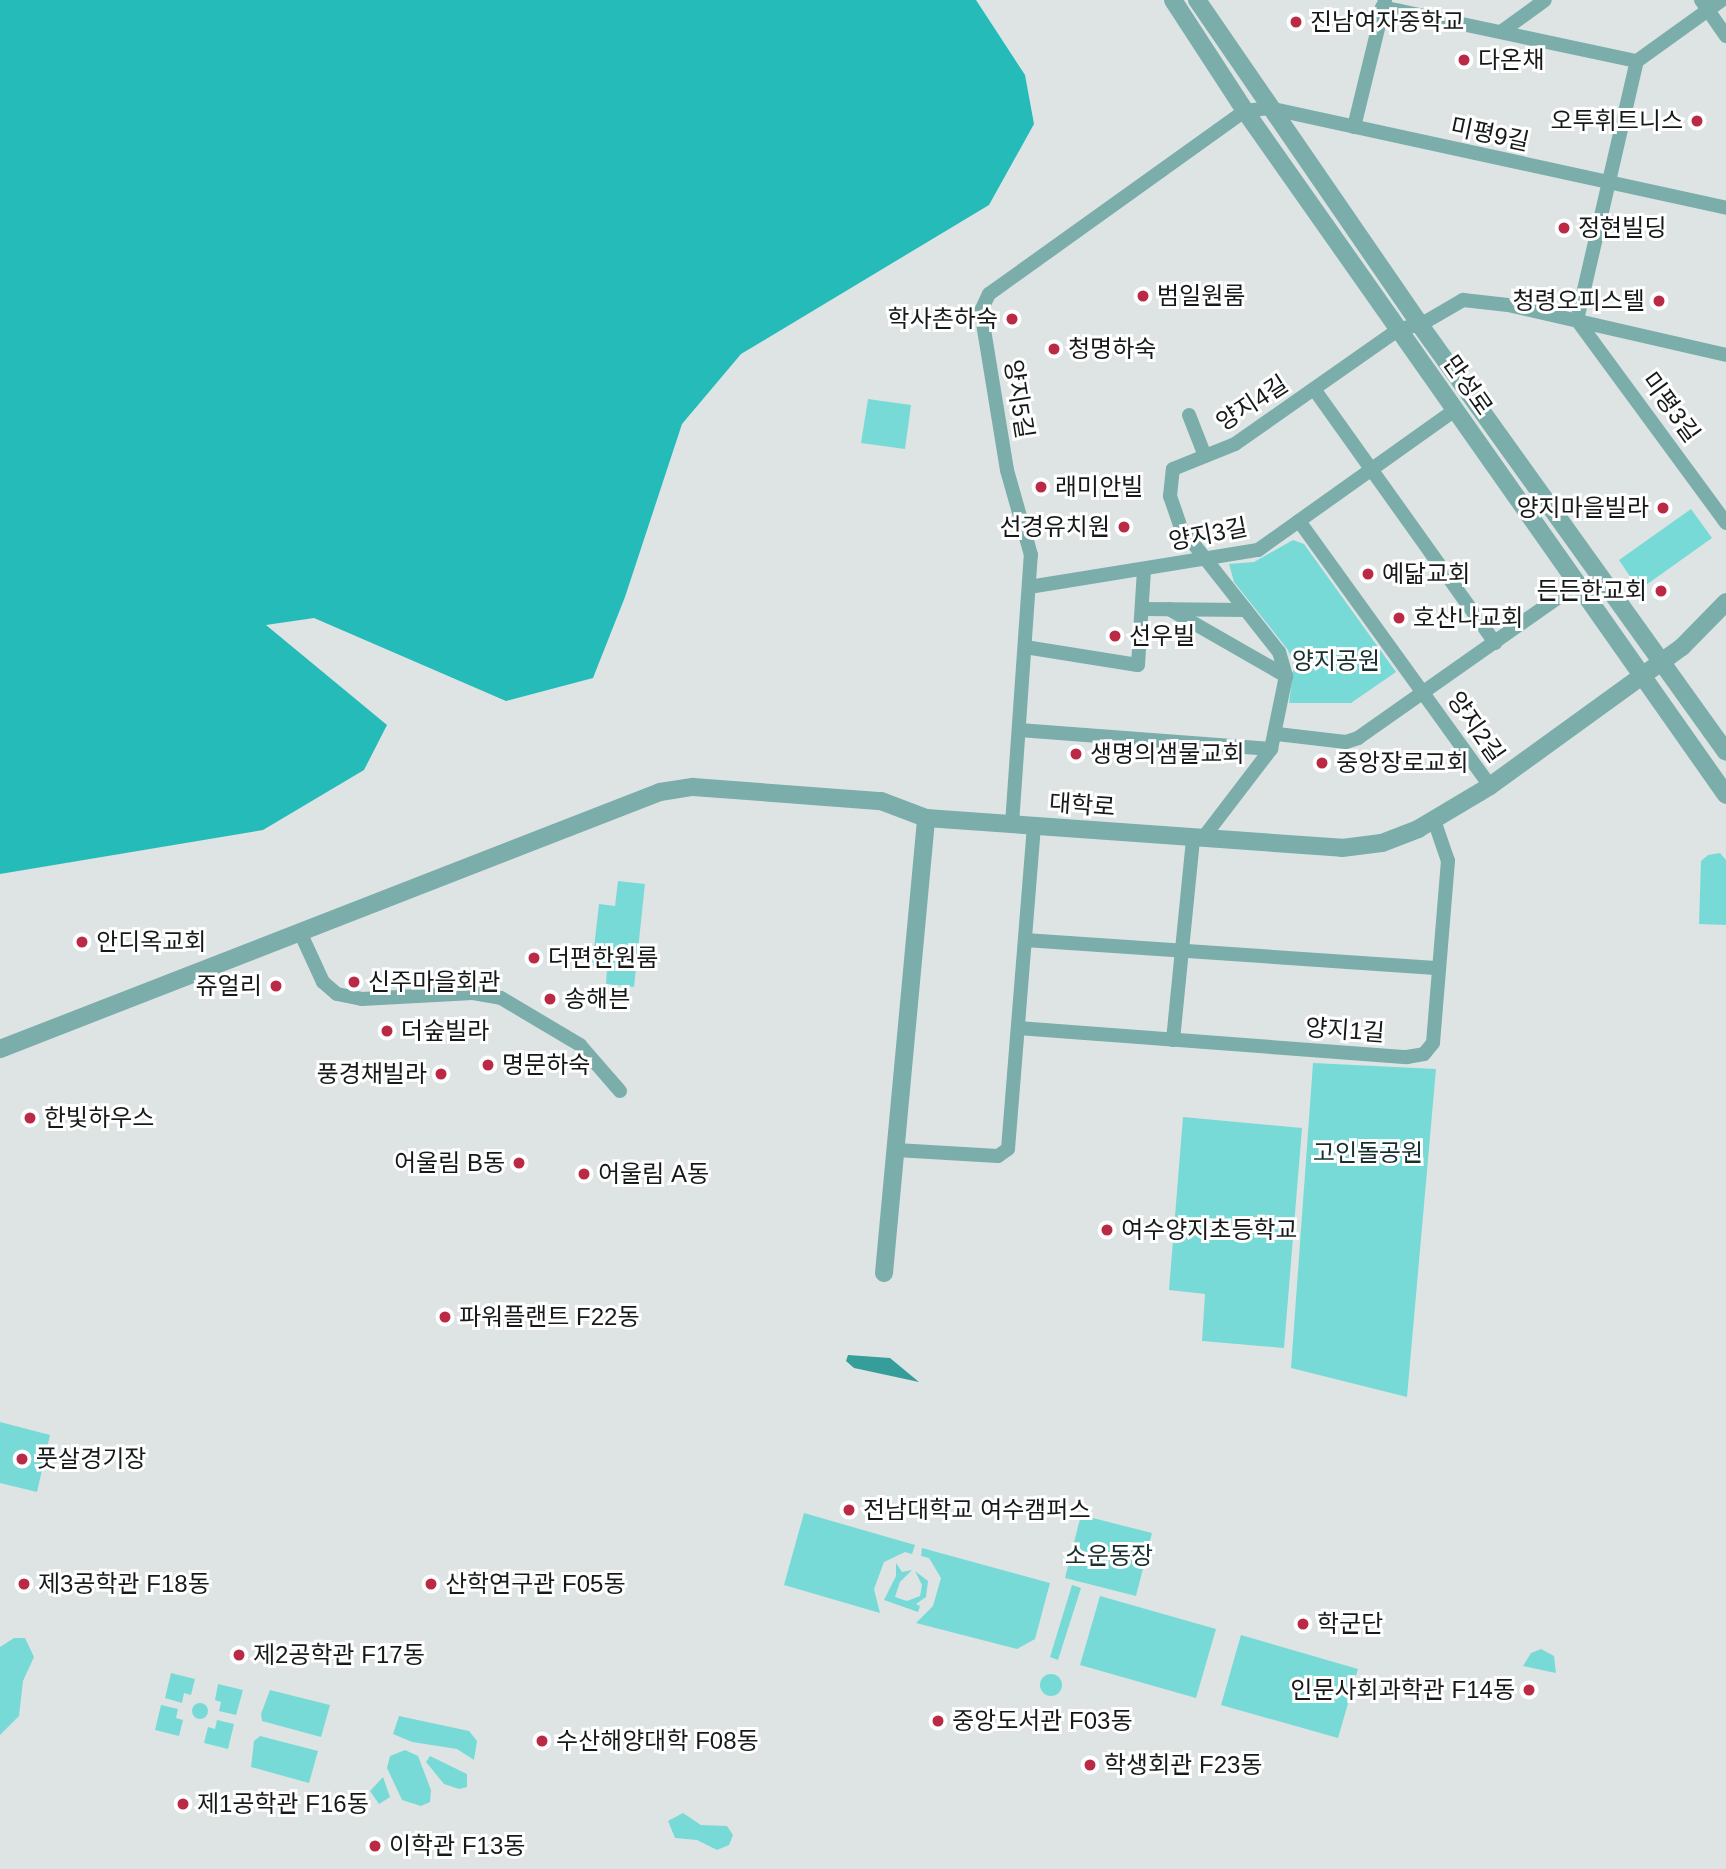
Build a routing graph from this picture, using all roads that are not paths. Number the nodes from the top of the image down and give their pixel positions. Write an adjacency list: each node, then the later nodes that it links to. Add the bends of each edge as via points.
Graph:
1 (1173, 0): 11 (street, 만성로)
2 (1197, 0): 10 (street, 만성로)
3 (1545, 0): 7 (street)
4 (1722, 0): 6 (street)
5 (1383, 4): 7 (street); 12 (street)
6 (1704, 5): 8 (street); 9 (street)
7 (1501, 32): 9 (street)
8 (1726, 36)
9 (1637, 61): 13 (street)
10 (1269, 108): 11 (street, 미평9길); 12 (street, 미평9길); 16 (street, 만성로)
11 (1245, 111): 17 (street, 만성로); 29 (street, 양지5길, via 989,294 982,305 1007,470 1030,550)
12 (1354, 127): 13 (street, 미평9길)
13 (1609, 183): 14 (street, 미평9길); 15 (street)
14 (1726, 208)
15 (1577, 320): 16 (street, 미평3길, via 1466,299); 18 (street, 미평3길); 25 (street, 미평3길)
16 (1420, 325): 17 (street, 미평3길); 36 (street, 만성로)
17 (1399, 329): 19 (street, 양지4길); 20 (street, 만성로)
18 (1726, 355)
19 (1314, 389): 22 (street, 양지4길, via 1235,444); 23 (street)
20 (1455, 410): 23 (street, 양지3길); 28 (street, 만성로)
21 (1189, 415): 22 (street)
22 (1205, 456): 26 (street, 양지4길, via 1175,468 1170,475 1178,520)
23 (1372, 470): 24 (street, 양지3길); 34 (street)
24 (1299, 521): 26 (street, 양지3길, via 1258,550); 39 (street, 양지2길)
25 (1726, 523)
26 (1205, 560): 27 (street, 양지3길); 33 (street)
27 (1144, 569): 29 (street, 양지3길); 31 (street)
28 (1577, 584): 34 (street, 양지2길); 38 (street, 만성로)
29 (1029, 587): 35 (street, 양지5길)
30 (1726, 601): 36 (street, via 1705,627)
31 (1143, 609): 32 (street); 35 (street, via 1141,661 1136,666)
32 (1169, 609): 33 (street); 37 (street)
33 (1246, 610): 37 (street, via 1279,652)
34 (1495, 643): 39 (street, 양지2길)
35 (1025, 648): 40 (street, 양지5길)
36 (1663, 661): 38 (street); 43 (street, 만성로)
37 (1286, 676): 41 (street)
38 (1641, 677): 44 (street, 대학로); 45 (street, 만성로)
39 (1424, 693): 41 (street, 양지2길, via 1352,741); 44 (street, 양지2길)
40 (1019, 730): 42 (street); 48 (street, 양지5길)
41 (1277, 734): 42 (street)
42 (1271, 748): 50 (street)
43 (1726, 752)
44 (1490, 786): 47 (street, 대학로)
45 (1726, 795)
46 (926, 818): 48 (street, 대학로); 51 (street, 대학로, via 881,801 676,788); 59 (street)
47 (1434, 820): 50 (street, 대학로, via 1367,846); 54 (street, 양지1길, via 1448,861)
48 (1012, 824): 49 (street, 대학로)
49 (1034, 826): 50 (street, 대학로); 52 (street)
50 (1198, 838): 53 (street)
51 (300, 932): 57 (street, 대학로); 58 (street, via 323,982 337,994 362,999 473,993 501,998 580,1045)
52 (1025, 940): 53 (street); 55 (street)
53 (1182, 950): 54 (street); 56 (street)
54 (1439, 968): 56 (street, 양지1길, via 1433,1043 1429,1051 1417,1056)
55 (1018, 1028): 56 (street, 양지1길); 59 (street, via 1006,1153)
56 (1173, 1040)
57 (0, 1049)
58 (620, 1091)
59 (896, 1150): 60 (street)
60 (884, 1273)

